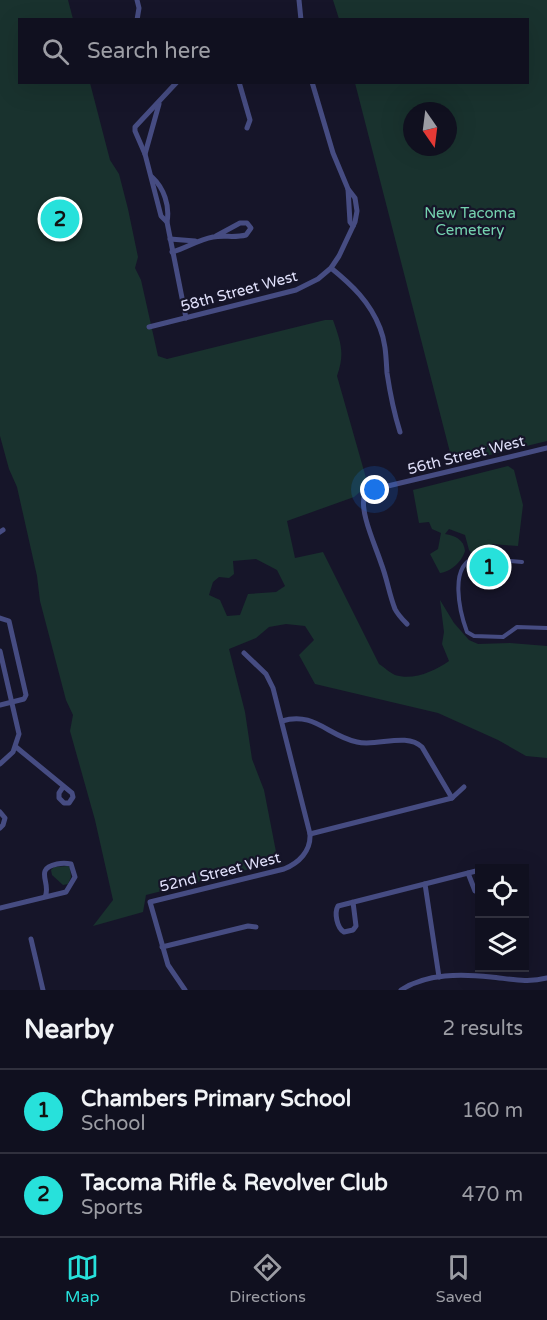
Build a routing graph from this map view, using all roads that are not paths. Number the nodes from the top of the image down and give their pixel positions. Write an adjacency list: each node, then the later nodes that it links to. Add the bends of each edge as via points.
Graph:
1 (137, 0): 3 (street)
2 (299, 0): 4 (street)
3 (137, 18)
4 (301, 18)
5 (175, 84): 8 (street)
6 (240, 84): 9 (street, via 250,120)
7 (313, 84): 15 (street, via 328,138 356,204 356,218)
8 (160, 100): 10 (street); 10 (street, via 135,127)
9 (247, 128)
10 (145, 154): 12 (street)
11 (216, 237): 11 (street, via 241,236 249,233 250,228 240,223); 13 (street)
12 (170, 239): 13 (street); 14 (street)
13 (195, 241): 14 (street)
14 (172, 252): 16 (street)
15 (332, 268): 16 (street, 58th Street West, via 296,290); 18 (street, via 360,294 380,328)
16 (186, 318): 17 (street, 58th Street West)
17 (149, 327)
18 (400, 432)
19 (547, 448): 22 (street, 56th Street West, via 365,494 363,503 394,607)
20 (522, 562): 23 (street, via 476,558 462,566 460,611 467,632 503,637 517,627)
21 (0, 618): 26 (street, via 9,621 26,689 25,698)
22 (407, 624)
23 (547, 628)
24 (0, 651): 26 (street)
25 (244, 653): 28 (street, via 270,681)
26 (12, 702): 27 (street); 29 (street, via 18,728)
27 (0, 705)
28 (282, 721): 33 (street, via 306,719 363,743 415,741); 36 (street)
29 (16, 747): 30 (street); 31 (street)
30 (0, 764)
31 (63, 787)
32 (464, 787): 33 (street)
33 (452, 798): 36 (street)
34 (0, 812): 35 (street, via 5,818)
35 (0, 828)
36 (310, 834): 46 (street, 52nd Street West, via 307,850 290,866 150,902)
37 (475, 871): 38 (street)
38 (468, 873): 39 (street); 40 (street)
39 (424, 884): 42 (street); 47 (street)
40 (475, 891)
41 (45, 897): 41 (street, via 46,870 53,865 71,864 75,875 68,890); 43 (street)
42 (353, 902): 42 (street, via 356,926 353,930 341,930 336,909)
43 (0, 908)
44 (256, 927): 46 (street)
45 (31, 939): 49 (street)
46 (162, 947): 50 (street, via 168,965)
47 (439, 977): 48 (street, via 473,975 530,981); 51 (street)
48 (547, 978)
49 (43, 990)
50 (185, 990)
51 (401, 990)

